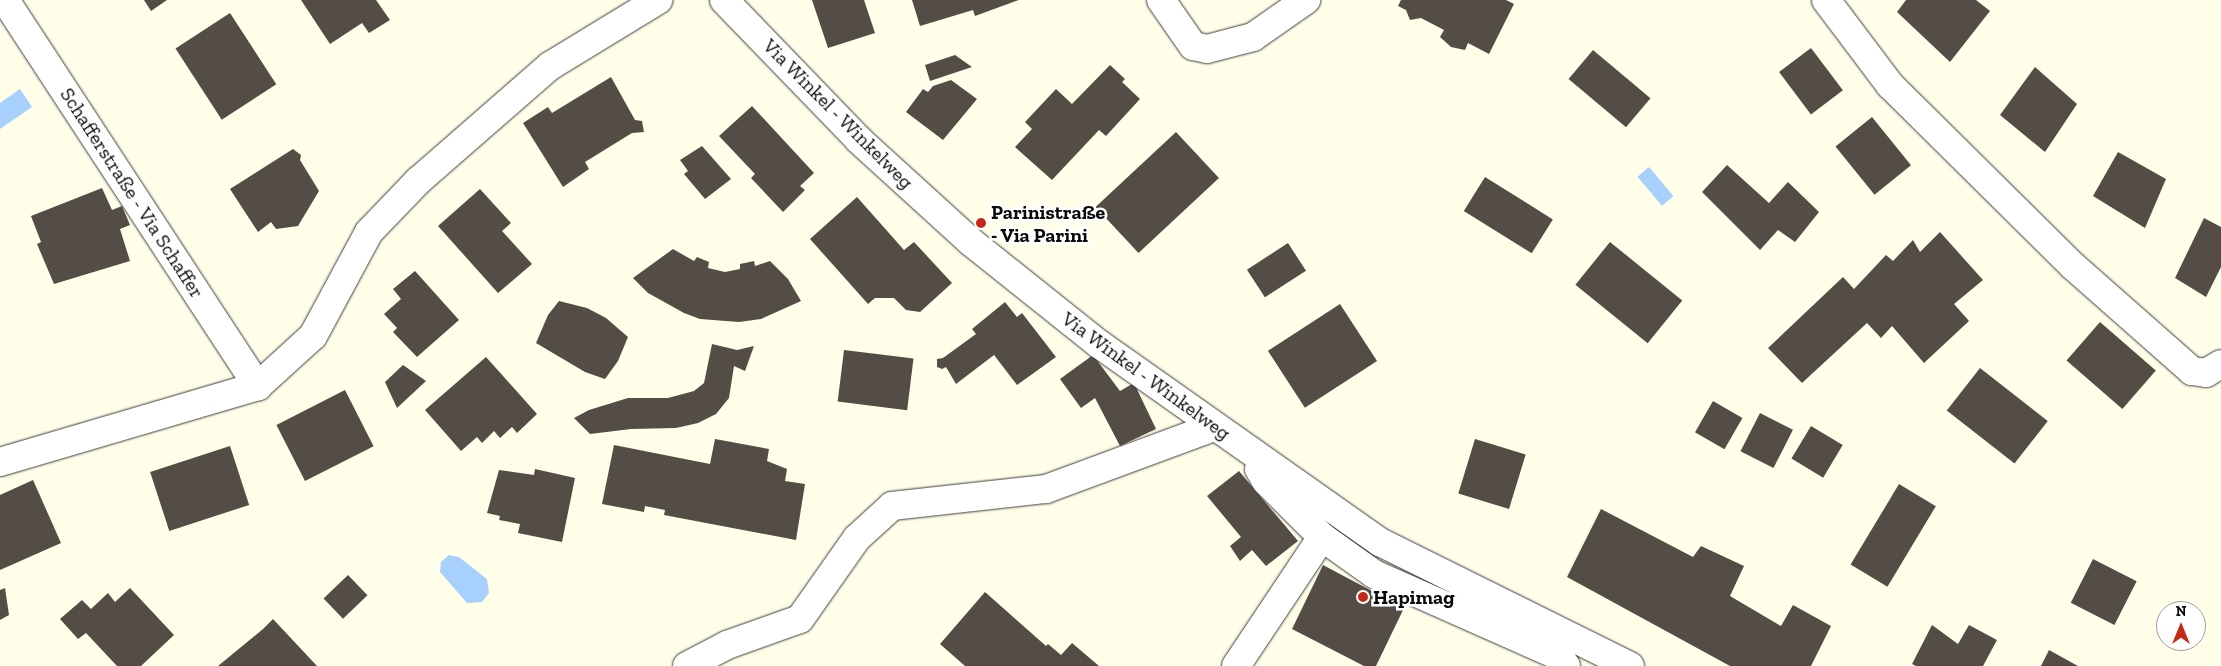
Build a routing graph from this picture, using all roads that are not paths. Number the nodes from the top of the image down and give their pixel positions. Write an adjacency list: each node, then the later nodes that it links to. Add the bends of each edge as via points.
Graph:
1 (5, 0): 8 (street, Schafferstraße - Via Schaffer)
2 (658, 0): 8 (street, via 550,66 418,181 369,232 313,336)
3 (724, 0): 9 (street, Via Winkel - Winkelweg, via 859,140 971,242 1099,344)
4 (1161, 0): 5 (street, via 1193,46 1207,49 1253,37)
5 (1306, 0)
6 (1826, 0): 7 (street, via 1890,85 2073,266 2192,371 2206,373)
7 (2221, 364)
8 (258, 386): 11 (street)
9 (1214, 427): 10 (street, Via Winkel - Winkelweg); 13 (street, via 1046,489 892,506 857,538 800,618 727,645)
10 (1246, 449): 12 (street, via 1266,481); 16 (street, Via Winkel - Winkelweg, via 1380,542)
11 (0, 462)
12 (1322, 537): 14 (street); 15 (street, via 1374,574 1559,656)
13 (687, 666)
14 (1236, 666)
15 (1566, 666)
16 (1630, 666)

